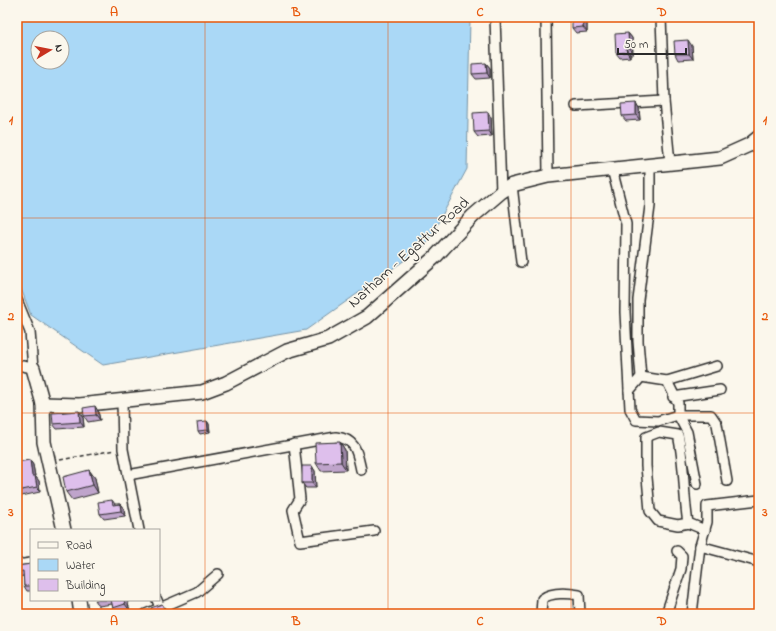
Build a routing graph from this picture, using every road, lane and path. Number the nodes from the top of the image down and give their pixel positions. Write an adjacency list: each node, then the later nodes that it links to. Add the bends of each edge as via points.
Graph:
1 (495, 17): 12 (street)
2 (546, 17): 10 (street)
3 (661, 17): 4 (street)
4 (664, 101): 5 (street); 7 (street)
5 (576, 106)
6 (759, 137): 7 (street, Natham - Egattur Road, via 749,145 720,158)
7 (670, 163): 8 (street, Natham - Egattur Road)
8 (650, 164): 9 (street, Natham - Egattur Road); 18 (street, via 650,206 638,300)
9 (612, 169): 10 (street, Natham - Egattur Road); 21 (street, via 626,224 625,312)
10 (548, 176): 11 (street, Natham - Egattur Road)
11 (512, 185): 12 (street, Natham - Egattur Road); 13 (street)
12 (501, 192): 23 (street, Natham - Egattur Road, via 473,216 424,266 367,317 347,330 328,339 287,351 226,383 202,392)
13 (521, 262)
14 (17, 300): 17 (street, via 30,332)
15 (17, 365): 17 (street)
16 (717, 366): 19 (street)
17 (33, 368): 24 (street)
18 (641, 377): 19 (street); 21 (street)
19 (667, 381): 22 (street)
20 (720, 390): 22 (street)
21 (629, 391): 25 (street, via 630,409 636,420 658,421)
22 (673, 398): 25 (street, via 678,404)
23 (122, 401): 24 (street, Natham - Egattur Road, via 79,405); 27 (street)
24 (43, 404): 28 (street, via 44,442)
25 (678, 415): 31 (street, via 711,415 717,424); 32 (street, via 687,432)
26 (294, 444): 29 (street, via 336,437 346,438 357,454); 30 (street); 38 (street, via 300,499 292,510 300,541)
27 (123, 449): 28 (path); 30 (street)
28 (48, 462): 35 (street)
29 (361, 470)
30 (128, 475): 36 (street)
31 (727, 481)
32 (697, 484)
33 (759, 500): 37 (street, via 707,506)
34 (688, 523): 34 (street, via 684,458 678,435 659,432 646,437 650,511 658,521 678,525); 37 (street)
35 (64, 529)
36 (139, 529)
37 (704, 530): 39 (street)
38 (374, 531)
39 (700, 546): 41 (street); 52 (street)
40 (677, 551): 51 (street, via 682,556 681,569)
41 (759, 562)
42 (30, 563): 43 (street)
43 (17, 565)
44 (218, 574): 46 (street, via 197,592)
45 (79, 601): 47 (street)
46 (159, 604): 48 (street)
47 (81, 614)
48 (146, 614)
49 (541, 614): 50 (street, via 542,599 547,595 573,594 579,595)
50 (580, 614)
51 (666, 614)
52 (692, 614)

